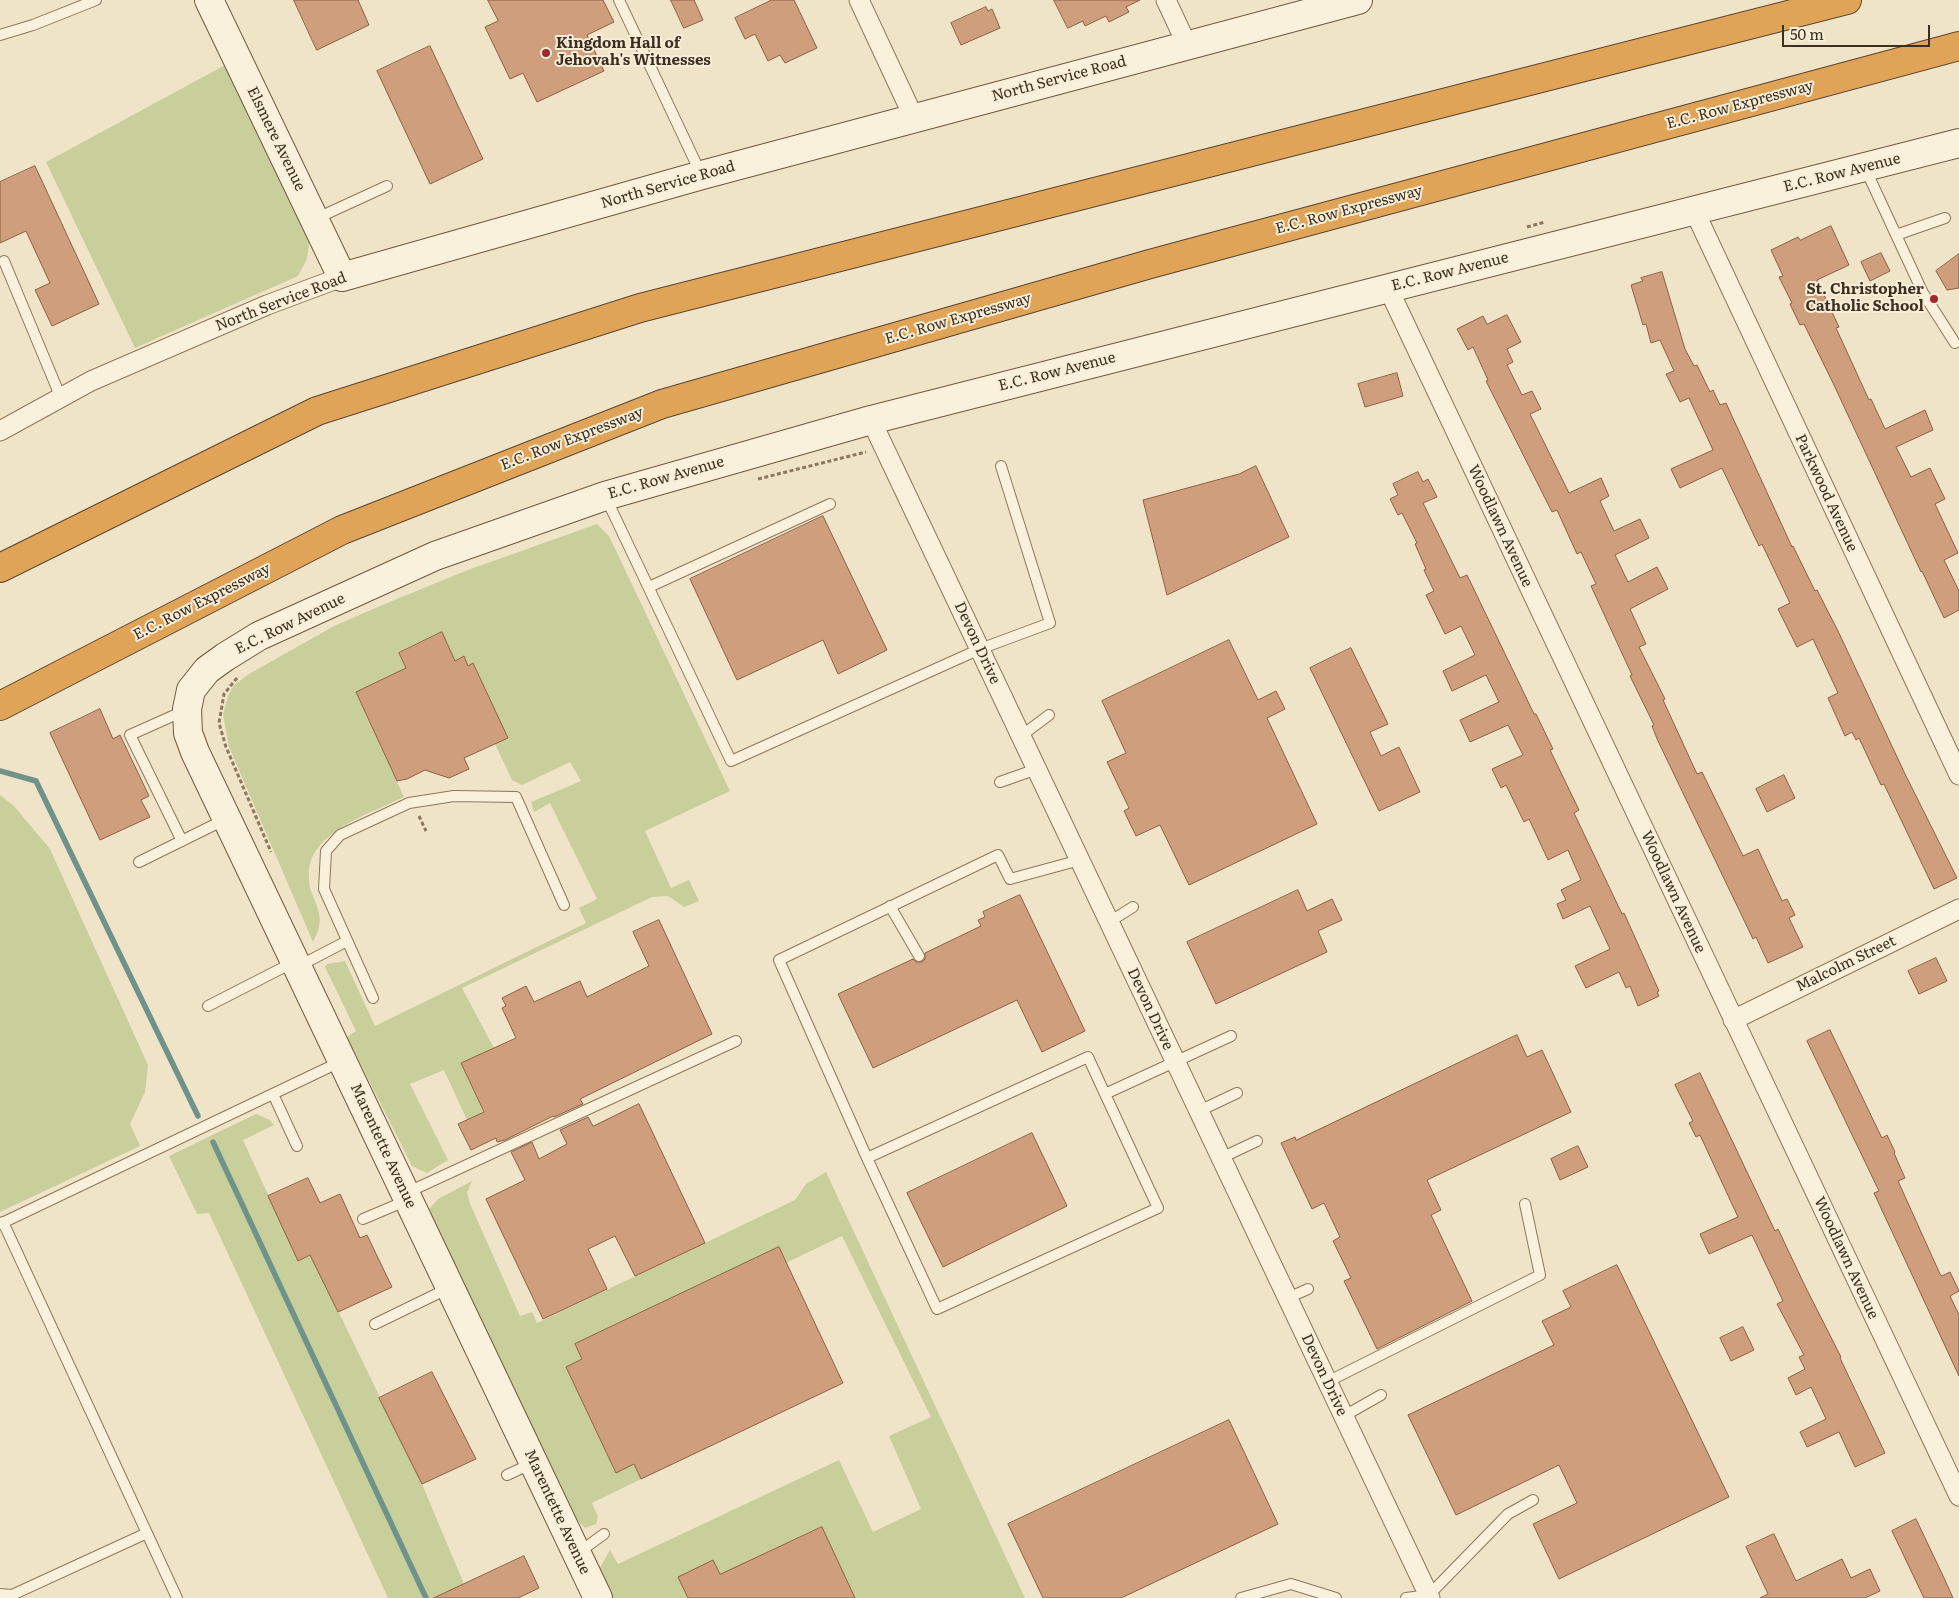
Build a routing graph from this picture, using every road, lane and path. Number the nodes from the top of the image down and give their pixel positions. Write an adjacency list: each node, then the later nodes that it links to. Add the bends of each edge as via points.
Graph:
1 (96, 0): 8 (lane)
2 (210, 0): 18 (street, Elsmere Avenue)
3 (619, 0): 14 (lane)
4 (859, 0): 11 (street)
5 (1166, 0): 9 (street)
6 (1358, 0): 9 (street, North Service Road)
7 (1846, 0): 25 (highway, via 640,308)
8 (0, 35)
9 (1187, 45): 11 (street, North Service Road)
10 (1959, 46): 37 (highway, E.C. Row Expressway, via 1150,264 662,404 342,530)
11 (914, 118): 14 (street, North Service Road)
12 (1959, 143): 13 (street, E.C. Row Avenue)
13 (1864, 167): 16 (street, E.C. Row Avenue); 19 (lane)
14 (702, 175): 21 (street, North Service Road)
15 (387, 186): 18 (lane)
16 (1694, 210): 22 (street, E.C. Row Avenue); 41 (street, Parkwood Avenue)
17 (1945, 218): 19 (lane)
18 (314, 219): 21 (street, Elsmere Avenue)
19 (1896, 235): 23 (lane, via 1923,293)
20 (4, 261): 24 (lane)
21 (342, 277): 24 (street, North Service Road, via 267,305)
22 (1388, 288): 26 (street, E.C. Row Avenue); 60 (street, Woodlawn Avenue)
23 (1956, 343)
24 (60, 398): 27 (street, North Service Road)
25 (316, 411): 31 (highway); 32 (highway)
26 (871, 420): 29 (street, E.C. Row Avenue); 34 (street, Devon Drive)
27 (0, 431)
28 (1001, 466): 34 (lane, via 1050,623)
29 (605, 496): 33 (lane); 36 (street, E.C. Row Avenue, via 435,556 259,636 207,670)
30 (830, 504): 33 (lane)
31 (0, 550)
32 (0, 568)
33 (649, 587): 34 (lane, via 731,761)
34 (980, 649): 39 (street, Devon Drive)
35 (242, 673): 47 (path, via 224,694 219,723)
36 (189, 700): 44 (street, Marentette Avenue, via 188,733); 46 (lane, via 130,735)
37 (0, 706)
38 (1049, 715): 39 (lane)
39 (1021, 736): 40 (street, Devon Drive)
40 (1037, 769): 42 (lane); 48 (street, Devon Drive)
41 (1959, 775)
42 (1000, 782)
43 (419, 816): 45 (path)
44 (227, 819): 46 (lane); 57 (street, Marentette Avenue)
45 (426, 831)
46 (182, 841): 49 (lane)
47 (273, 857)
48 (1080, 860): 51 (lane, via 1010,879 998,855); 54 (street, Devon Drive)
49 (138, 862)
50 (564, 905): 55 (lane, via 516,797 454,796 409,803 340,835 326,851 324,889)
51 (890, 906): 56 (lane); 71 (lane, via 779,960)
52 (1133, 907): 54 (lane)
53 (1959, 909): 60 (street, Malcolm Street)
54 (1109, 922): 64 (street, Devon Drive)
55 (347, 940): 57 (lane); 58 (lane)
56 (919, 956)
57 (296, 964): 59 (lane); 63 (street, Marentette Avenue)
58 (373, 998)
59 (208, 1006)
60 (1733, 1020): 86 (street, Woodlawn Avenue)
61 (1231, 1036): 64 (lane)
62 (736, 1041): 73 (lane)
63 (342, 1061): 66 (lane); 73 (street, Marentette Avenue)
64 (1175, 1062): 67 (lane); 68 (street, Devon Drive)
65 (1237, 1093): 68 (lane)
66 (273, 1094): 70 (lane); 76 (lane)
67 (1105, 1094): 71 (lane, via 1088,1057); 71 (lane, via 1158,1208 937,1309)
68 (1199, 1111): 72 (street, Devon Drive)
69 (1257, 1142): 72 (lane)
70 (297, 1146)
71 (868, 1158)
72 (1221, 1158): 79 (street, Devon Drive)
73 (407, 1196): 75 (lane); 77 (street, Marentette Avenue)
74 (1525, 1204): 81 (lane, via 1540,1275)
75 (363, 1219)
76 (1, 1223): 88 (lane)
77 (450, 1287): 80 (lane); 84 (street, Marentette Avenue)
78 (1308, 1288): 79 (lane)
79 (1288, 1298): 81 (street, Devon Drive)
80 (375, 1324)
81 (1328, 1382): 83 (street, Devon Drive)
82 (1381, 1395): 83 (lane)
83 (1344, 1416): 92 (street, Devon Drive)
84 (534, 1462): 85 (lane); 90 (street, Marentette Avenue)
85 (507, 1475)
86 (1959, 1496)
87 (1533, 1500): 92 (lane, via 1508,1514)
88 (147, 1533): 91 (lane, via 12,1595); 93 (lane)
89 (604, 1534): 90 (lane)
90 (577, 1554): 94 (street, Marentette Avenue)
91 (0, 1594)
92 (1429, 1596): 97 (lane)
93 (177, 1598)
94 (598, 1598)
95 (1241, 1598): 96 (lane, via 1291,1584)
96 (1336, 1598)
97 (1406, 1598)

